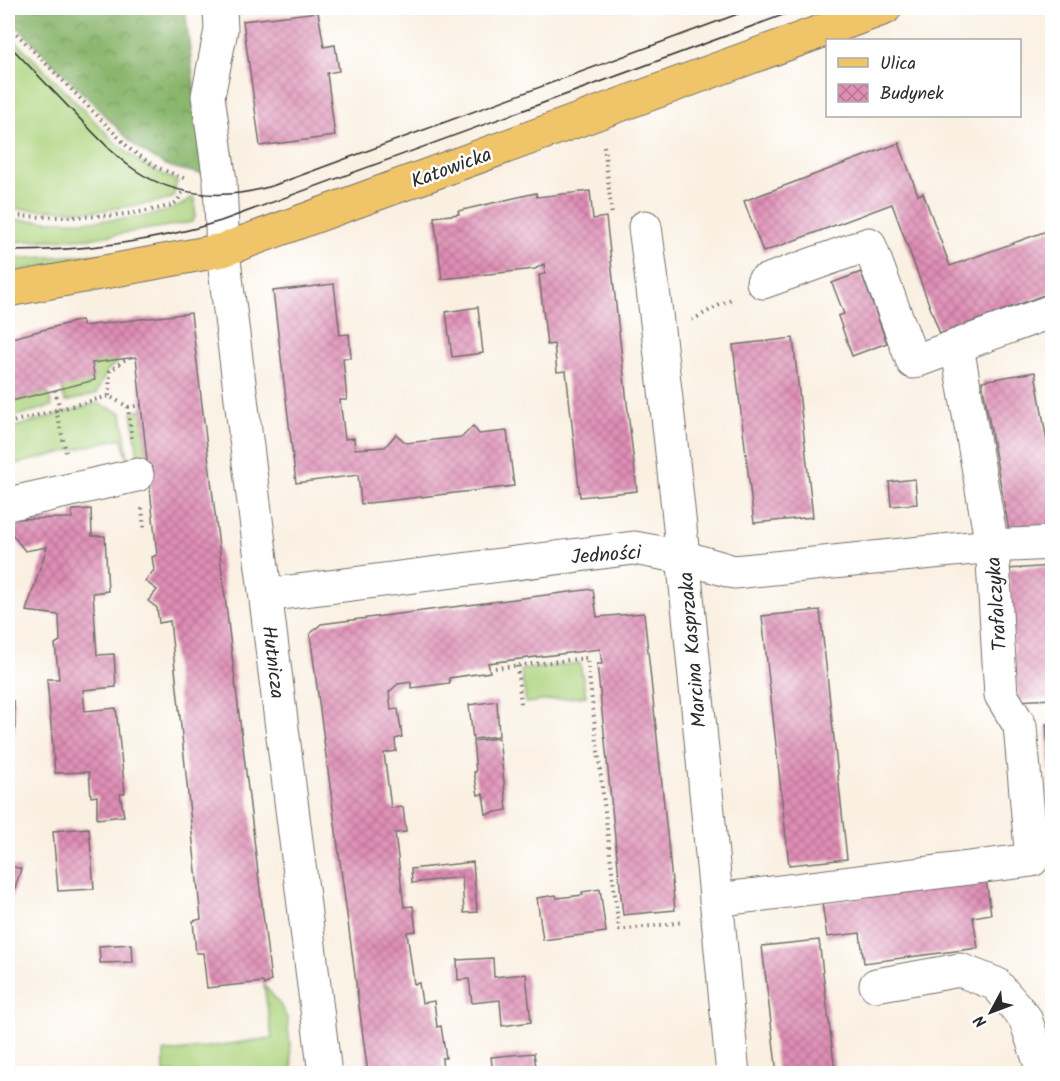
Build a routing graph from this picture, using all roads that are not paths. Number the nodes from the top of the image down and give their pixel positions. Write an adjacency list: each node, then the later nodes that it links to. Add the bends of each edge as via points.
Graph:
1 (220, 8): 4 (street, Hutnicza, via 221,30 208,96 220,182)
2 (885, 8): 4 (main road, Katowicka)
3 (645, 227): 13 (street, Marcina Kasprzaka)
4 (223, 250): 6 (main road, Katowicka); 14 (street, Hutnicza)
5 (763, 282): 8 (street, via 869,244 914,362)
6 (8, 290)
7 (1053, 311): 8 (street)
8 (957, 346): 12 (street, Trafalczyka)
9 (137, 475): 10 (street)
10 (8, 504)
11 (1053, 543): 12 (street, Jedności)
12 (992, 546): 13 (street, Jedności, via 734,572); 15 (street, Trafalczyka, via 1001,695 1020,726 1032,860)
13 (683, 557): 14 (street, Jedności, via 634,548); 15 (street, Marcina Kasprzaka)
14 (266, 595): 17 (street, Hutnicza)
15 (716, 900): 18 (street, Marcina Kasprzaka)
16 (876, 985): 19 (street, via 960,970 996,984 1025,1018)
17 (325, 1074)
18 (733, 1074)
19 (1044, 1074)

